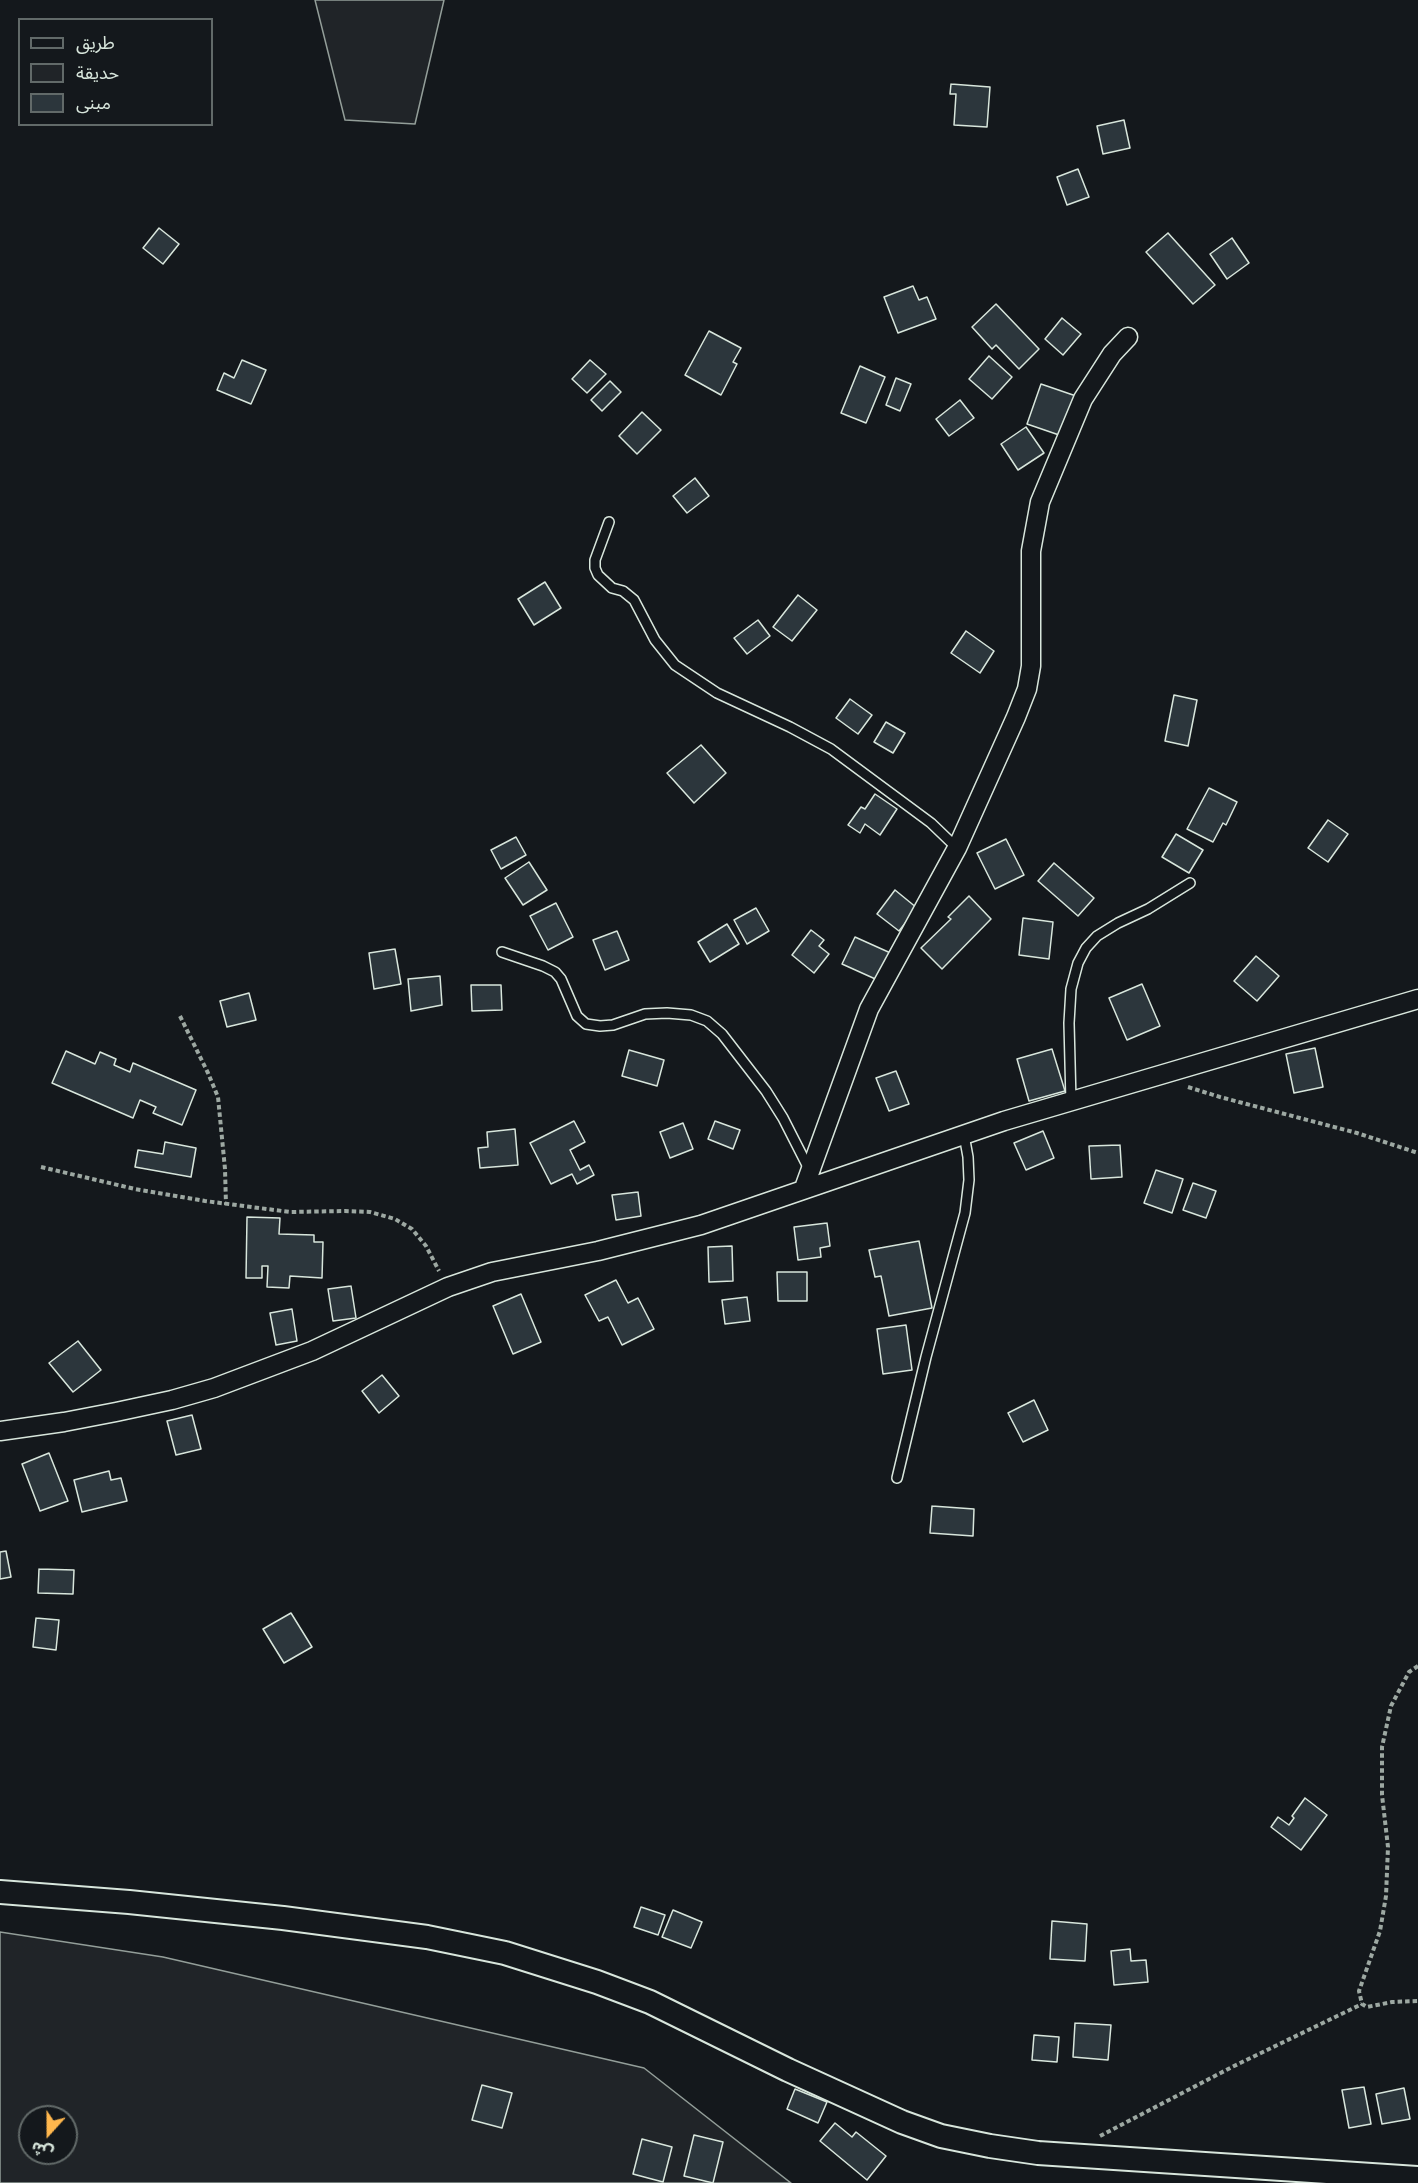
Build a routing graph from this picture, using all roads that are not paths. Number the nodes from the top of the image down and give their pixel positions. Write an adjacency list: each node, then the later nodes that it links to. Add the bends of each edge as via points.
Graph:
1 (1128, 338): 3 (street, via 1112,354 1083,399 1040,502 1031,551 1031,666 1027,689)
2 (609, 522): 3 (lane, via 596,560 598,575 634,600 655,640 675,665 717,693 831,749 931,823)
3 (957, 848): 9 (street, via 869,1009)
4 (1190, 883): 7 (lane, via 1111,927 1086,948 1071,989)
5 (502, 952): 9 (lane, via 555,972 577,1016 586,1024 613,1025 645,1014 667,1013 707,1021 766,1090 783,1118)
6 (1418, 999): 7 (street)
7 (1071, 1102): 8 (street)
8 (964, 1135): 9 (street); 11 (lane, via 969,1180 965,1213)
9 (807, 1180): 10 (street, via 779,1199 723,1218 645,1241 492,1272 448,1287 312,1351 214,1388 105,1414)
10 (0, 1431)
11 (897, 1478)
12 (0, 1892): 13 (street, via 294,1919 427,1937 505,1953 650,2002 902,2122 990,2146 1067,2155)
13 (1418, 2178)

